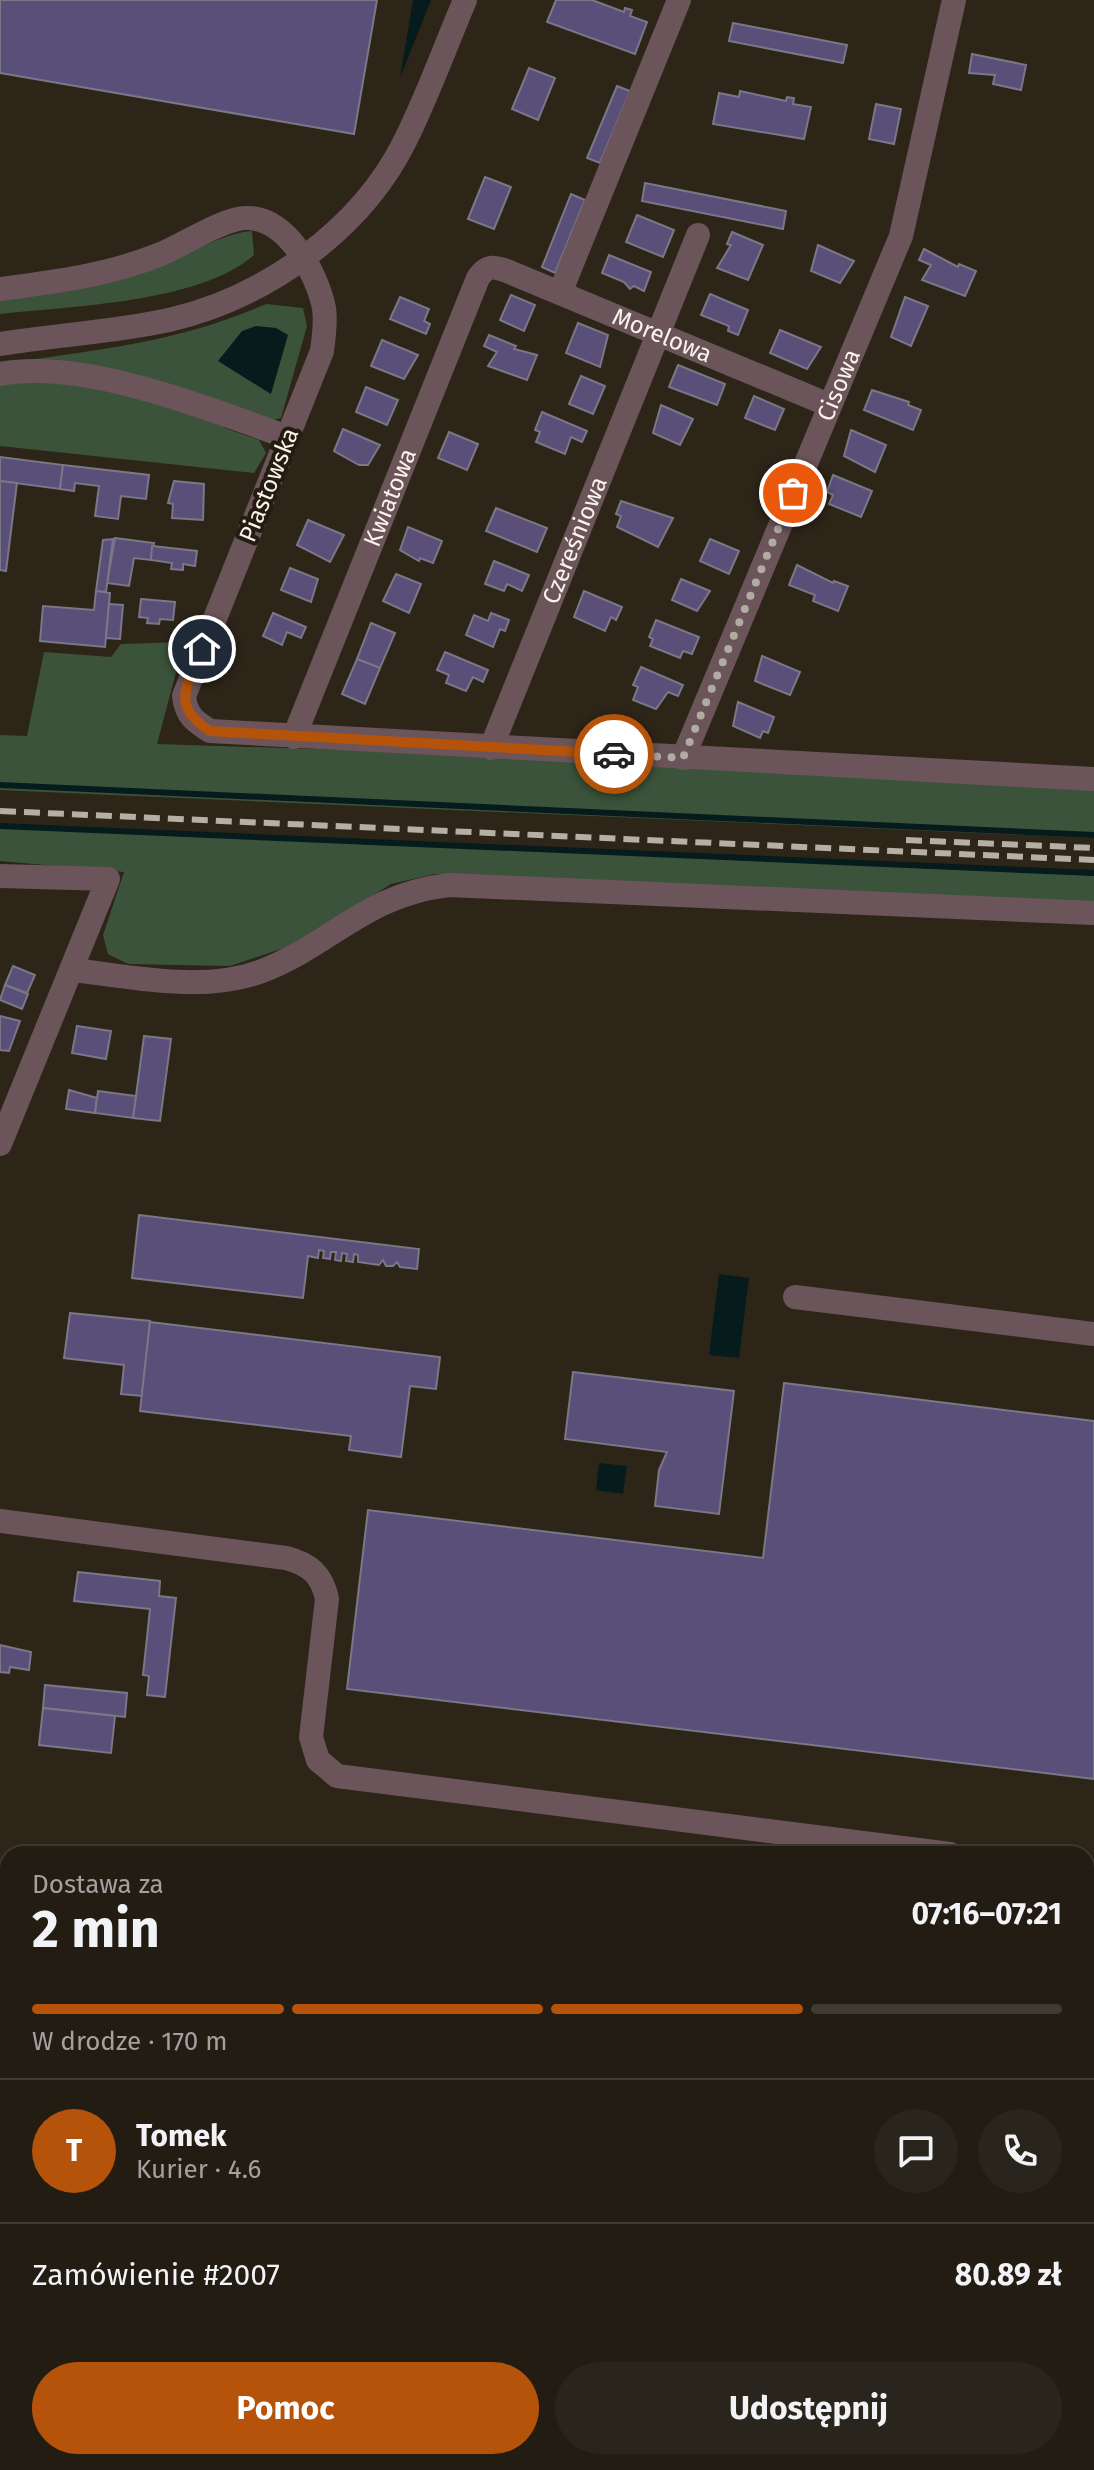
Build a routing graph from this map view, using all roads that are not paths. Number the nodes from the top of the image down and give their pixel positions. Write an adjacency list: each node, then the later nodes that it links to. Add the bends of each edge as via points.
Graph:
1 (465, 0): 5 (street, via 404,143 370,194)
2 (679, 0): 8 (street)
3 (954, 0): 12 (street, Cisowa, via 901,236)
4 (698, 235): 9 (street, Czereśniowa)
5 (304, 260): 7 (street, via 267,222 242,218 115,270); 10 (street, via 268,283 173,319); 13 (street, Piastowska, via 319,289 325,332)
6 (493, 266): 8 (street, Morelowa); 14 (street, Kwiatowa, via 478,278)
7 (0, 289)
8 (560, 293): 9 (street, Morelowa)
9 (659, 333): 12 (street, Morelowa); 15 (street, Czereśniowa)
10 (0, 344)
11 (0, 374): 13 (street, via 69,374 131,386)
12 (829, 405): 16 (street, Cisowa)
13 (288, 437): 14 (street, Piastowska, via 184,696 192,720 210,731)
14 (294, 737): 15 (street)
15 (491, 748): 16 (street)
16 (683, 758): 17 (street)
17 (1094, 779)
18 (0, 876): 20 (street, via 108,879)
19 (1094, 913): 20 (street, via 449,885 371,906 259,972 196,981)
20 (73, 970): 21 (street)
21 (0, 1144)
22 (795, 1297): 23 (street)
23 (1094, 1334)
24 (0, 1521): 25 (street, via 286,1558 314,1570 327,1599 311,1737 318,1760 337,1776)
25 (887, 1846)

